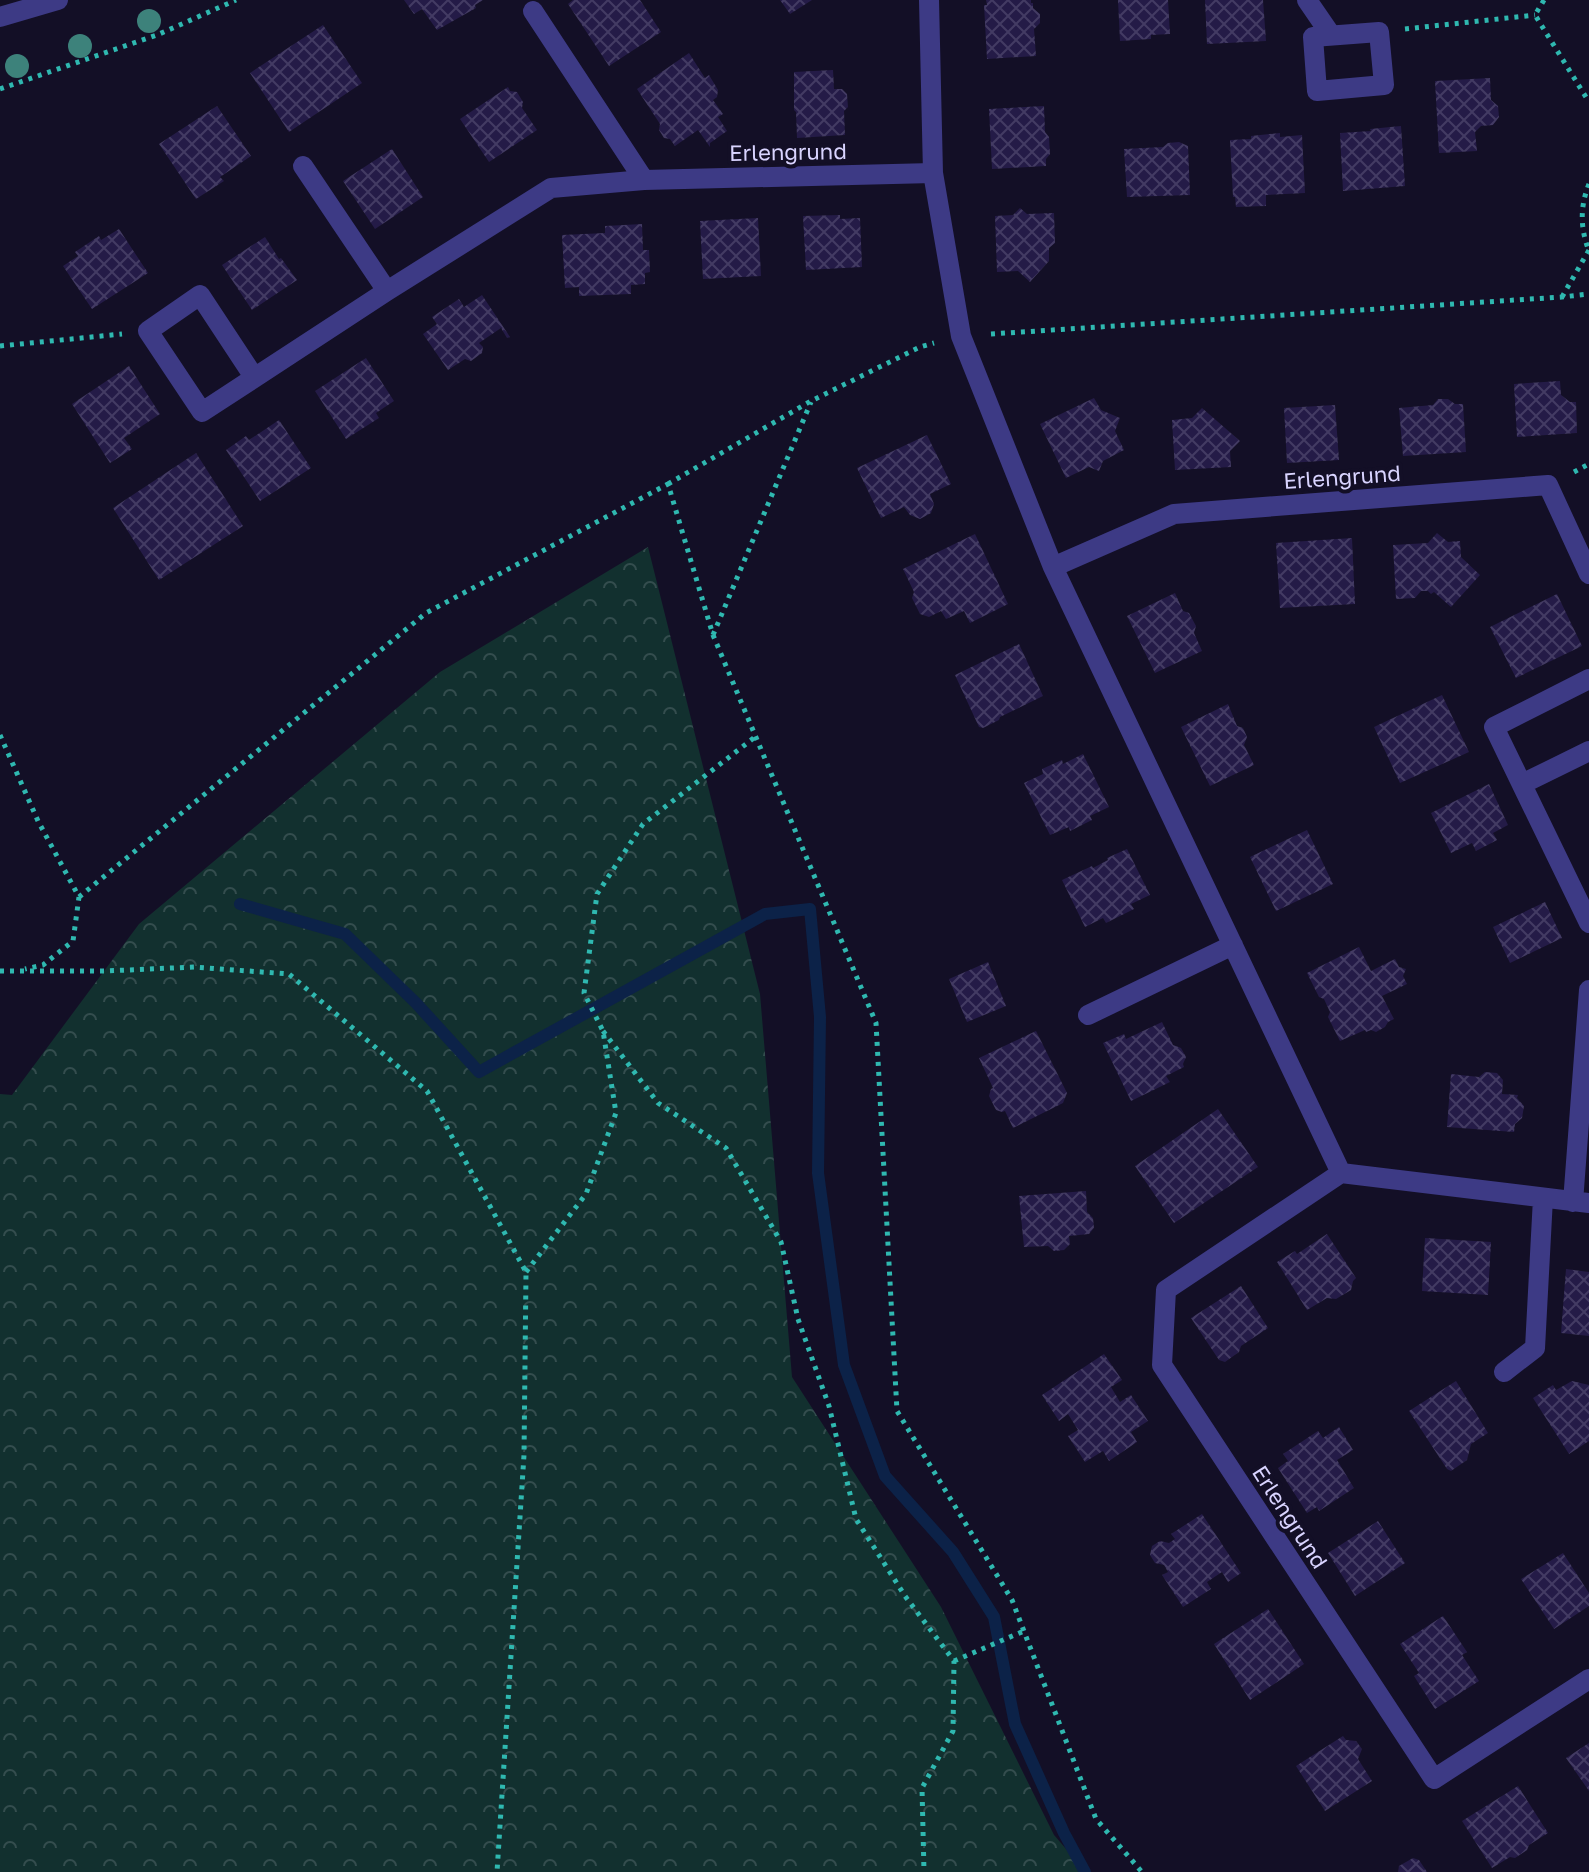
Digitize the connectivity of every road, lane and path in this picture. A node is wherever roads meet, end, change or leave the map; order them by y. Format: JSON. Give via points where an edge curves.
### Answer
{"nodes":[{"id":1,"x":58,"y":0,"type":"edge"},
{"id":2,"x":236,"y":0,"type":"edge"},
{"id":3,"x":929,"y":0,"type":"edge"},
{"id":4,"x":1307,"y":0,"type":"edge"},
{"id":5,"x":1544,"y":0,"type":"edge"},
{"id":6,"x":533,"y":11,"type":"dead end"},
{"id":7,"x":1535,"y":15,"type":"junction"},
{"id":8,"x":0,"y":17,"type":"edge"},
{"id":9,"x":1379,"y":32,"type":"junction"},
{"id":10,"x":1331,"y":35,"type":"junction"},
{"id":11,"x":0,"y":89,"type":"edge"},
{"id":12,"x":1589,"y":102,"type":"edge"},
{"id":13,"x":303,"y":166,"type":"dead end"},
{"id":14,"x":933,"y":173,"type":"junction"},
{"id":15,"x":644,"y":180,"type":"junction"},
{"id":16,"x":1589,"y":184,"type":"edge"},
{"id":17,"x":1589,"y":250,"type":"edge"},
{"id":18,"x":387,"y":291,"type":"junction"},
{"id":19,"x":1589,"y":294,"type":"edge"},
{"id":20,"x":1562,"y":297,"type":"junction"},
{"id":21,"x":148,"y":331,"type":"junction"},
{"id":22,"x":961,"y":336,"type":"junction"},
{"id":23,"x":0,"y":346,"type":"edge"},
{"id":24,"x":254,"y":377,"type":"junction"},
{"id":25,"x":811,"y":401,"type":"junction"},
{"id":26,"x":668,"y":484,"type":"junction"},
{"id":27,"x":1053,"y":567,"type":"junction"},
{"id":28,"x":1589,"y":574,"type":"edge"},
{"id":29,"x":713,"y":635,"type":"junction"},
{"id":30,"x":1589,"y":679,"type":"edge"},
{"id":31,"x":0,"y":735,"type":"edge"},
{"id":32,"x":755,"y":737,"type":"junction"},
{"id":33,"x":1589,"y":751,"type":"edge"},
{"id":34,"x":1522,"y":784,"type":"junction"},
{"id":35,"x":79,"y":897,"type":"junction"},
{"id":36,"x":1589,"y":923,"type":"edge"},
{"id":37,"x":1233,"y":945,"type":"junction"},
{"id":38,"x":0,"y":971,"type":"edge"},
{"id":39,"x":9,"y":972,"type":"junction"},
{"id":40,"x":1589,"y":990,"type":"edge"},
{"id":41,"x":1088,"y":1015,"type":"dead end"},
{"id":42,"x":603,"y":1031,"type":"junction"},
{"id":43,"x":1341,"y":1173,"type":"junction"},
{"id":44,"x":1543,"y":1198,"type":"junction"},
{"id":45,"x":1581,"y":1202,"type":"edge"},
{"id":46,"x":526,"y":1272,"type":"junction"},
{"id":47,"x":1504,"y":1372,"type":"dead end"},
{"id":48,"x":1024,"y":1631,"type":"junction"},
{"id":49,"x":954,"y":1661,"type":"junction"},
{"id":50,"x":1589,"y":1679,"type":"edge"},
{"id":51,"x":497,"y":1872,"type":"edge"},
{"id":52,"x":924,"y":1872,"type":"edge"},
{"id":53,"x":1142,"y":1872,"type":"edge"}],
"edges":[{"from":1,"to":8,"type":"street"},
{"from":2,"to":11,"type":"path","via":[[157,35]]},
{"from":3,"to":14,"type":"street"},
{"from":4,"to":10,"type":"street"},
{"from":5,"to":7,"type":"path"},
{"from":6,"to":15,"type":"street"},
{"from":7,"to":9,"type":"path"},
{"from":7,"to":12,"type":"path"},
{"from":9,"to":10,"type":"street"},
{"from":9,"to":10,"type":"street","via":[[1384,85],[1317,91],[1313,37]]},
{"from":13,"to":18,"type":"street"},
{"from":14,"to":15,"type":"street","name":"Erlengrund"},
{"from":14,"to":22,"type":"street"},
{"from":15,"to":18,"type":"street","name":"Erlengrund","via":[[551,188]]},
{"from":16,"to":17,"type":"path","via":[[1581,218]]},
{"from":17,"to":20,"type":"path"},
{"from":18,"to":24,"type":"street","name":"Erlengrund"},
{"from":19,"to":20,"type":"path"},
{"from":20,"to":22,"type":"path"},
{"from":21,"to":23,"type":"path"},
{"from":21,"to":24,"type":"street","name":"Erlengrund","via":[[202,412]]},
{"from":21,"to":24,"type":"street","via":[[200,295]]},
{"from":22,"to":25,"type":"path","via":[[920,347]]},
{"from":22,"to":27,"type":"street"},
{"from":25,"to":26,"type":"path"},
{"from":25,"to":29,"type":"path"},
{"from":26,"to":29,"type":"path"},
{"from":26,"to":35,"type":"path","via":[[426,613]]},
{"from":27,"to":28,"type":"street","name":"Erlengrund","via":[[1174,514],[1548,485]]},
{"from":27,"to":37,"type":"street"},
{"from":29,"to":32,"type":"path"},
{"from":30,"to":34,"type":"street","via":[[1494,727]]},
{"from":31,"to":35,"type":"path"},
{"from":32,"to":42,"type":"path","via":[[643,824],[597,894],[584,993]]},
{"from":32,"to":48,"type":"path","via":[[876,1023],[897,1411],[1012,1600]]},
{"from":33,"to":34,"type":"street"},
{"from":34,"to":36,"type":"street"},
{"from":35,"to":39,"type":"path","via":[[73,941],[43,965]]},
{"from":37,"to":41,"type":"street"},
{"from":37,"to":43,"type":"street"},
{"from":38,"to":39,"type":"path"},
{"from":39,"to":46,"type":"path","via":[[194,967],[289,974],[427,1091]]},
{"from":40,"to":45,"type":"street"},
{"from":42,"to":46,"type":"path","via":[[616,1113],[586,1194]]},
{"from":42,"to":49,"type":"path","via":[[658,1103],[726,1148],[781,1242],[856,1519]]},
{"from":43,"to":44,"type":"street"},
{"from":43,"to":50,"type":"street","name":"Erlengrund","via":[[1166,1290],[1162,1365],[1434,1779]]},
{"from":44,"to":45,"type":"street"},
{"from":44,"to":47,"type":"street","via":[[1535,1348]]},
{"from":46,"to":51,"type":"path","via":[[524,1455]]},
{"from":48,"to":49,"type":"path"},
{"from":48,"to":53,"type":"path","via":[[1096,1819]]},
{"from":49,"to":52,"type":"path","via":[[953,1731],[922,1788]]}]}
